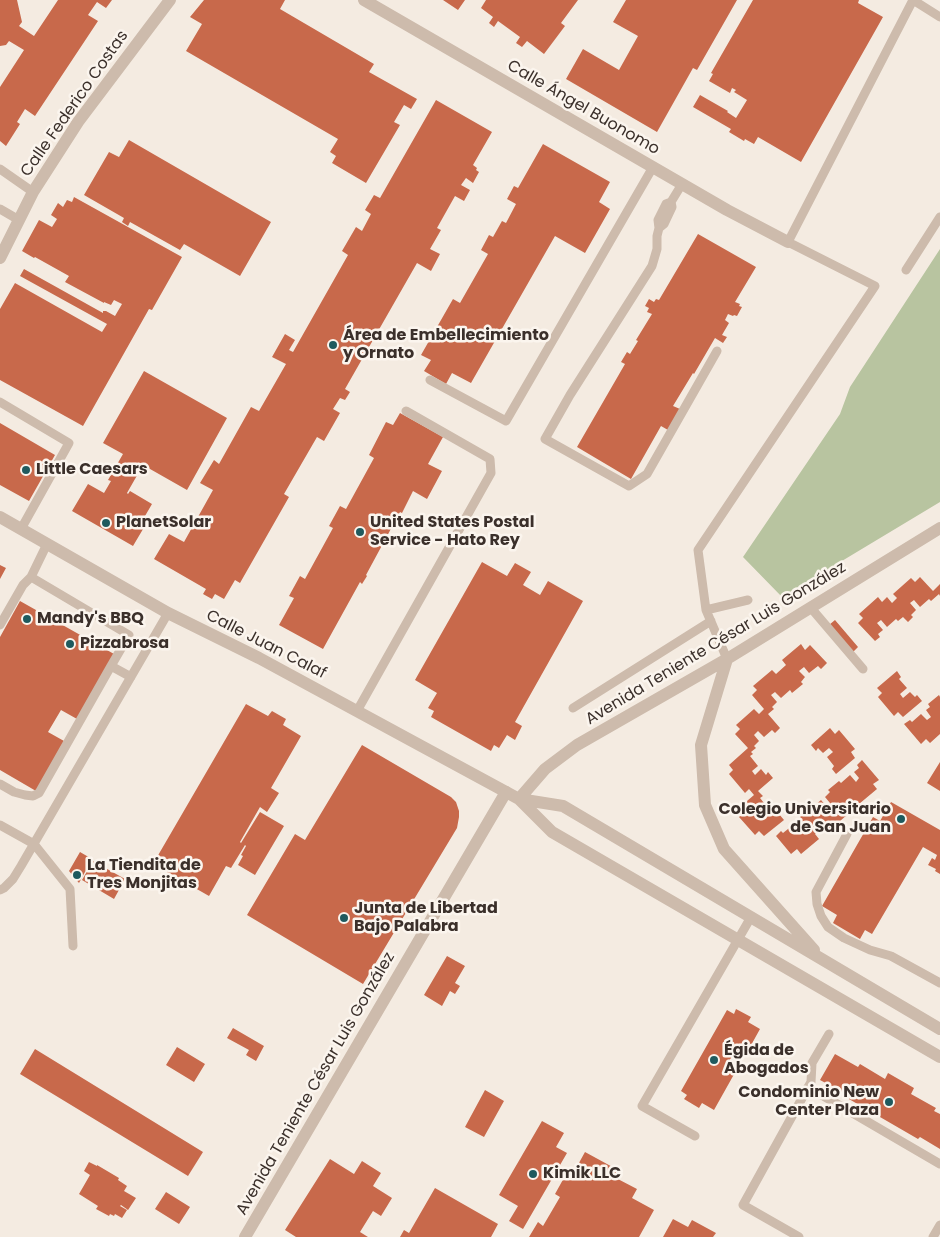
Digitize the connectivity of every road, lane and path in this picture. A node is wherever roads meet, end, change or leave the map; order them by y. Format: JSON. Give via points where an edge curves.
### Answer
{"nodes":[{"id":1,"x":170,"y":0,"type":"edge"},
{"id":2,"x":364,"y":0,"type":"edge"},
{"id":3,"x":940,"y":17,"type":"edge"},
{"id":4,"x":653,"y":167,"type":"junction"},
{"id":5,"x":0,"y":169,"type":"edge"},
{"id":6,"x":682,"y":184,"type":"junction"},
{"id":7,"x":33,"y":192,"type":"junction"},
{"id":8,"x":0,"y":209,"type":"edge"},
{"id":9,"x":940,"y":216,"type":"edge"},
{"id":10,"x":19,"y":220,"type":"junction"},
{"id":11,"x":788,"y":242,"type":"junction"},
{"id":12,"x":0,"y":258,"type":"edge"},
{"id":13,"x":906,"y":270,"type":"dead end"},
{"id":14,"x":717,"y":351,"type":"dead end"},
{"id":15,"x":430,"y":380,"type":"dead end"},
{"id":16,"x":0,"y":402,"type":"edge"},
{"id":17,"x":406,"y":411,"type":"dead end"},
{"id":18,"x":0,"y":518,"type":"edge"},
{"id":19,"x":940,"y":528,"type":"edge"},
{"id":20,"x":20,"y":529,"type":"junction"},
{"id":21,"x":48,"y":544,"type":"junction"},
{"id":22,"x":31,"y":577,"type":"junction"},
{"id":23,"x":748,"y":600,"type":"dead end"},
{"id":24,"x":811,"y":608,"type":"junction"},
{"id":25,"x":706,"y":610,"type":"junction"},
{"id":26,"x":168,"y":613,"type":"junction"},
{"id":27,"x":710,"y":621,"type":"junction"},
{"id":28,"x":0,"y":625,"type":"edge"},
{"id":29,"x":727,"y":659,"type":"junction"},
{"id":30,"x":111,"y":666,"type":"junction"},
{"id":31,"x":863,"y":669,"type":"dead end"},
{"id":32,"x":131,"y":677,"type":"junction"},
{"id":33,"x":573,"y":708,"type":"dead end"},
{"id":34,"x":357,"y":711,"type":"junction"},
{"id":35,"x":0,"y":784,"type":"edge"},
{"id":36,"x":506,"y":792,"type":"junction"},
{"id":37,"x":519,"y":799,"type":"junction"},
{"id":38,"x":0,"y":825,"type":"edge"},
{"id":39,"x":847,"y":834,"type":"dead end"},
{"id":40,"x":34,"y":844,"type":"junction"},
{"id":41,"x":0,"y":890,"type":"edge"},
{"id":42,"x":751,"y":917,"type":"junction"},
{"id":43,"x":738,"y":940,"type":"junction"},
{"id":44,"x":73,"y":946,"type":"dead end"},
{"id":45,"x":822,"y":959,"type":"junction"},
{"id":46,"x":940,"y":983,"type":"edge"},
{"id":47,"x":940,"y":1029,"type":"edge"},
{"id":48,"x":829,"y":1034,"type":"dead end"},
{"id":49,"x":940,"y":1057,"type":"edge"},
{"id":50,"x":808,"y":1087,"type":"junction"},
{"id":51,"x":695,"y":1136,"type":"dead end"},
{"id":52,"x":940,"y":1164,"type":"edge"},
{"id":53,"x":940,"y":1225,"type":"edge"},
{"id":54,"x":246,"y":1237,"type":"edge"},
{"id":55,"x":799,"y":1237,"type":"edge"},
{"id":56,"x":933,"y":1237,"type":"edge"}],
"edges":[{"from":1,"to":7,"type":"street","name":"Calle Federico Costas","via":[[78,122]]},
{"from":2,"to":4,"type":"street","name":"Calle Ángel Buonomo"},
{"from":3,"to":11,"type":"lane","via":[[913,0]]},
{"from":4,"to":6,"type":"street","name":"Calle Ángel Buonomo"},
{"from":4,"to":15,"type":"lane","via":[[506,422]]},
{"from":5,"to":7,"type":"lane"},
{"from":6,"to":11,"type":"street","name":"Calle Ángel Buonomo"},
{"from":6,"to":14,"type":"lane","via":[[658,220],[657,249],[652,266],[545,439],[629,486],[647,474]]},
{"from":7,"to":10,"type":"street","name":"Calle Federico Costas"},
{"from":8,"to":10,"type":"lane"},
{"from":9,"to":13,"type":"lane"},
{"from":10,"to":12,"type":"street","name":"Calle Federico Costas"},
{"from":11,"to":25,"type":"lane","via":[[875,286],[698,550]]},
{"from":16,"to":20,"type":"lane","via":[[68,443]]},
{"from":17,"to":34,"type":"lane","via":[[490,459],[491,472]]},
{"from":18,"to":20,"type":"street","name":"Calle Juan Calaf"},
{"from":19,"to":24,"type":"street","name":"Avenida Teniente César Luis González"},
{"from":20,"to":21,"type":"street","name":"Calle Juan Calaf"},
{"from":21,"to":22,"type":"lane"},
{"from":21,"to":26,"type":"street","name":"Calle Juan Calaf"},
{"from":22,"to":28,"type":"lane"},
{"from":22,"to":30,"type":"lane","via":[[128,635]]},
{"from":23,"to":25,"type":"lane"},
{"from":24,"to":29,"type":"street","name":"Avenida Teniente César Luis González"},
{"from":24,"to":31,"type":"lane"},
{"from":25,"to":27,"type":"lane"},
{"from":26,"to":32,"type":"lane"},
{"from":26,"to":34,"type":"street","name":"Calle Juan Calaf"},
{"from":27,"to":29,"type":"lane"},
{"from":27,"to":33,"type":"lane"},
{"from":29,"to":37,"type":"street","name":"Avenida Teniente César Luis González","via":[[577,745],[545,769]]},
{"from":29,"to":45,"type":"street","via":[[701,745],[704,805],[724,849]]},
{"from":30,"to":32,"type":"lane"},
{"from":30,"to":35,"type":"lane","via":[[38,793],[25,795]]},
{"from":32,"to":40,"type":"lane"},
{"from":34,"to":36,"type":"street","name":"Calle Juan Calaf"},
{"from":36,"to":37,"type":"street","name":"Calle Juan Calaf"},
{"from":36,"to":54,"type":"street","name":"Avenida Teniente César Luis González"},
{"from":37,"to":42,"type":"street","via":[[563,806]]},
{"from":37,"to":43,"type":"street","via":[[552,832]]},
{"from":38,"to":40,"type":"lane"},
{"from":39,"to":46,"type":"lane","via":[[816,892],[821,916],[844,938],[890,956]]},
{"from":40,"to":41,"type":"lane","via":[[13,879]]},
{"from":40,"to":44,"type":"lane","via":[[70,889]]},
{"from":42,"to":43,"type":"lane"},
{"from":42,"to":45,"type":"street"},
{"from":43,"to":49,"type":"street"},
{"from":43,"to":51,"type":"lane","via":[[642,1106]]},
{"from":45,"to":47,"type":"street"},
{"from":48,"to":50,"type":"lane","via":[[812,1064],[812,1082]]},
{"from":50,"to":52,"type":"lane"},
{"from":50,"to":55,"type":"lane","via":[[743,1205]]},
{"from":53,"to":56,"type":"lane"}]}
